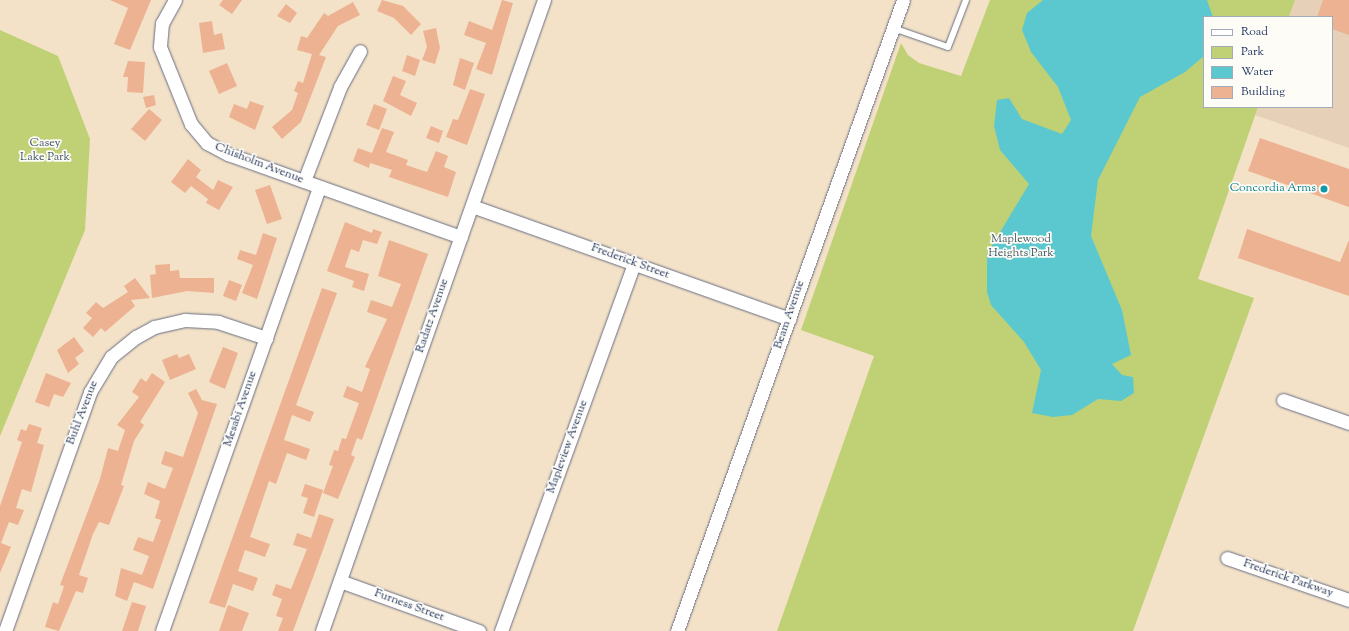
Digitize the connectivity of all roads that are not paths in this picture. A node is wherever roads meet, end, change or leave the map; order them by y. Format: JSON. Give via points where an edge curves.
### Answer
{"nodes":[{"id":1,"x":175,"y":0,"type":"edge"},
{"id":2,"x":544,"y":0,"type":"edge"},
{"id":3,"x":903,"y":0,"type":"edge"},
{"id":4,"x":966,"y":0,"type":"edge"},
{"id":5,"x":893,"y":28,"type":"junction"},
{"id":6,"x":360,"y":51,"type":"dead end"},
{"id":7,"x":304,"y":181,"type":"junction"},
{"id":8,"x":319,"y":187,"type":"junction"},
{"id":9,"x":472,"y":206,"type":"junction"},
{"id":10,"x":461,"y":237,"type":"junction"},
{"id":11,"x":634,"y":263,"type":"junction"},
{"id":12,"x":789,"y":319,"type":"junction"},
{"id":13,"x":266,"y":338,"type":"junction"},
{"id":14,"x":1283,"y":400,"type":"dead end"},
{"id":15,"x":1349,"y":423,"type":"edge"},
{"id":16,"x":1227,"y":558,"type":"dead end"},
{"id":17,"x":340,"y":581,"type":"junction"},
{"id":18,"x":1349,"y":600,"type":"edge"},
{"id":19,"x":4,"y":631,"type":"edge"},
{"id":20,"x":162,"y":631,"type":"edge"},
{"id":21,"x":322,"y":631,"type":"edge"},
{"id":22,"x":478,"y":631,"type":"edge"},
{"id":23,"x":501,"y":631,"type":"edge"},
{"id":24,"x":677,"y":631,"type":"edge"}],
"edges":[{"from":1,"to":7,"type":"street","name":"Chisholm Avenue","via":[[162,23],[160,47],[198,134],[217,150]]},
{"from":2,"to":9,"type":"street","name":"Radatz Avenue"},
{"from":3,"to":5,"type":"street","name":"Beam Avenue"},
{"from":4,"to":5,"type":"lane","via":[[948,47]]},
{"from":5,"to":12,"type":"street","name":"Beam Avenue"},
{"from":6,"to":7,"type":"street","via":[[340,87]]},
{"from":7,"to":8,"type":"street","name":"Chisholm Avenue"},
{"from":8,"to":10,"type":"street","name":"Chisholm Avenue"},
{"from":8,"to":13,"type":"street","name":"Mesabi Avenue"},
{"from":9,"to":10,"type":"street","name":"Radatz Avenue"},
{"from":9,"to":11,"type":"street","name":"Frederick Street"},
{"from":10,"to":17,"type":"street","name":"Radatz Avenue"},
{"from":11,"to":12,"type":"street","name":"Frederick Street"},
{"from":11,"to":23,"type":"street","name":"Mapleview Avenue"},
{"from":12,"to":24,"type":"street","name":"Beam Avenue"},
{"from":13,"to":19,"type":"street","name":"Buhl Avenue","via":[[218,322],[185,320],[154,327],[111,357],[90,392]]},
{"from":13,"to":20,"type":"street","name":"Mesabi Avenue"},
{"from":14,"to":15,"type":"street"},
{"from":16,"to":18,"type":"street","name":"Frederick Parkway"},
{"from":17,"to":21,"type":"street","name":"Radatz Avenue"},
{"from":17,"to":22,"type":"street","name":"Furness Street"}]}
